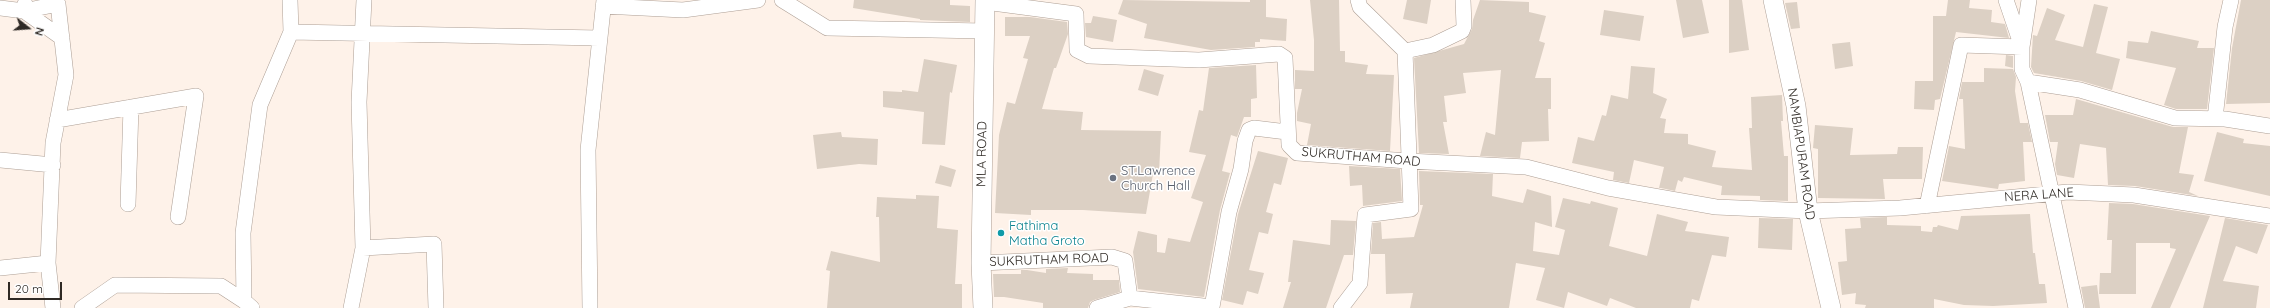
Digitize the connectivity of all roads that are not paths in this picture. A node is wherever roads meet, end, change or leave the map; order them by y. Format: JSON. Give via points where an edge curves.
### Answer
{"nodes":[{"id":1,"x":290,"y":0,"type":"edge"},
{"id":2,"x":364,"y":0,"type":"edge"},
{"id":3,"x":758,"y":0,"type":"edge"},
{"id":4,"x":782,"y":0,"type":"edge"},
{"id":5,"x":1358,"y":0,"type":"edge"},
{"id":6,"x":1464,"y":0,"type":"edge"},
{"id":7,"x":1772,"y":0,"type":"edge"},
{"id":8,"x":2006,"y":0,"type":"edge"},
{"id":9,"x":2029,"y":0,"type":"edge"},
{"id":10,"x":2231,"y":0,"type":"edge"},
{"id":11,"x":985,"y":1,"type":"edge"},
{"id":12,"x":604,"y":3,"type":"edge"},
{"id":13,"x":25,"y":5,"type":"edge"},
{"id":14,"x":0,"y":8,"type":"edge"},
{"id":15,"x":984,"y":31,"type":"junction"},
{"id":16,"x":291,"y":32,"type":"junction"},
{"id":17,"x":364,"y":33,"type":"junction"},
{"id":18,"x":62,"y":38,"type":"junction"},
{"id":19,"x":599,"y":38,"type":"junction"},
{"id":20,"x":2022,"y":47,"type":"junction"},
{"id":21,"x":1405,"y":51,"type":"junction"},
{"id":22,"x":2028,"y":82,"type":"junction"},
{"id":23,"x":131,"y":107,"type":"junction"},
{"id":24,"x":2215,"y":119,"type":"junction"},
{"id":25,"x":57,"y":120,"type":"junction"},
{"id":26,"x":2270,"y":126,"type":"edge"},
{"id":27,"x":1287,"y":132,"type":"junction"},
{"id":28,"x":0,"y":160,"type":"edge"},
{"id":29,"x":1408,"y":161,"type":"junction"},
{"id":30,"x":53,"y":165,"type":"junction"},
{"id":31,"x":2053,"y":192,"type":"junction"},
{"id":32,"x":128,"y":204,"type":"dead end"},
{"id":33,"x":1927,"y":206,"type":"junction"},
{"id":34,"x":1808,"y":211,"type":"junction"},
{"id":35,"x":2270,"y":216,"type":"edge"},
{"id":36,"x":178,"y":217,"type":"dead end"},
{"id":37,"x":363,"y":248,"type":"junction"},
{"id":38,"x":48,"y":263,"type":"junction"},
{"id":39,"x":981,"y":263,"type":"junction"},
{"id":40,"x":0,"y":268,"type":"edge"},
{"id":41,"x":1130,"y":298,"type":"junction"},
{"id":42,"x":248,"y":305,"type":"edge"},
{"id":43,"x":53,"y":308,"type":"edge"},
{"id":44,"x":82,"y":308,"type":"edge"},
{"id":45,"x":351,"y":308,"type":"edge"},
{"id":46,"x":436,"y":308,"type":"edge"},
{"id":47,"x":590,"y":308,"type":"edge"},
{"id":48,"x":983,"y":308,"type":"edge"},
{"id":49,"x":1097,"y":308,"type":"edge"},
{"id":50,"x":1214,"y":308,"type":"edge"},
{"id":51,"x":1341,"y":308,"type":"edge"},
{"id":52,"x":1832,"y":308,"type":"edge"},
{"id":53,"x":2076,"y":308,"type":"edge"}],
"edges":[{"from":1,"to":16,"type":"street"},
{"from":2,"to":17,"type":"street"},
{"from":3,"to":12,"type":"street","via":[[683,10]]},
{"from":4,"to":15,"type":"street","via":[[827,28]]},
{"from":5,"to":21,"type":"street","via":[[1360,7]]},
{"from":6,"to":21,"type":"street","via":[[1462,31],[1433,45]]},
{"from":7,"to":34,"type":"street","name":"NAMBIAPURAM ROAD","via":[[1796,106]]},
{"from":8,"to":20,"type":"street"},
{"from":9,"to":20,"type":"street"},
{"from":10,"to":24,"type":"street","via":[[2225,27]]},
{"from":11,"to":15,"type":"street","name":"MLA ROAD"},
{"from":11,"to":27,"type":"street","via":[[1076,14],[1077,50],[1089,56],[1199,60],[1278,54],[1285,58]]},
{"from":12,"to":19,"type":"street"},
{"from":13,"to":14,"type":"street"},
{"from":13,"to":18,"type":"street"},
{"from":13,"to":18,"type":"street","via":[[58,4]]},
{"from":15,"to":39,"type":"street","name":"MLA ROAD"},
{"from":16,"to":17,"type":"street"},
{"from":16,"to":42,"type":"street","via":[[260,105],[243,233]]},
{"from":17,"to":19,"type":"street"},
{"from":17,"to":37,"type":"street","via":[[359,102]]},
{"from":18,"to":25,"type":"street","via":[[66,75]]},
{"from":19,"to":47,"type":"street","via":[[588,150]]},
{"from":20,"to":22,"type":"street","via":[[2022,70]]},
{"from":20,"to":33,"type":"street","via":[[1961,45]]},
{"from":21,"to":29,"type":"street"},
{"from":22,"to":24,"type":"street","via":[[2080,90],[2175,118]]},
{"from":22,"to":31,"type":"street"},
{"from":23,"to":25,"type":"street"},
{"from":23,"to":32,"type":"street"},
{"from":23,"to":36,"type":"street","via":[[196,96]]},
{"from":24,"to":26,"type":"street"},
{"from":25,"to":30,"type":"street"},
{"from":27,"to":29,"type":"street","name":"SUKRUTHAM ROAD","via":[[1289,146],[1297,153]]},
{"from":27,"to":50,"type":"street","name":"SUKRUTHAM ROAD","via":[[1254,128],[1250,130],[1245,141],[1241,169],[1229,212]]},
{"from":28,"to":30,"type":"street"},
{"from":29,"to":34,"type":"street","name":"SUKRUTHAM ROAD","via":[[1526,167],[1608,188],[1716,207]]},
{"from":29,"to":51,"type":"street","via":[[1411,209],[1365,215],[1360,283]]},
{"from":30,"to":38,"type":"street"},
{"from":31,"to":33,"type":"street","name":"NERA LANE"},
{"from":31,"to":35,"type":"street","name":"NERA LANE","via":[[2134,195]]},
{"from":31,"to":53,"type":"street"},
{"from":33,"to":34,"type":"street","name":"NERA LANE"},
{"from":34,"to":52,"type":"street","name":"NAMBIAPURAM ROAD"},
{"from":37,"to":45,"type":"street"},
{"from":37,"to":46,"type":"street","via":[[434,244]]},
{"from":38,"to":40,"type":"street"},
{"from":38,"to":43,"type":"street"},
{"from":39,"to":41,"type":"street","name":"SUKRUTHAM ROAD","via":[[1112,257],[1125,261]]},
{"from":39,"to":48,"type":"street","name":"MLA ROAD"},
{"from":41,"to":49,"type":"street"},
{"from":41,"to":50,"type":"street","name":"SUKRUTHAM ROAD"},
{"from":42,"to":44,"type":"street","via":[[221,286],[115,285]]}]}
